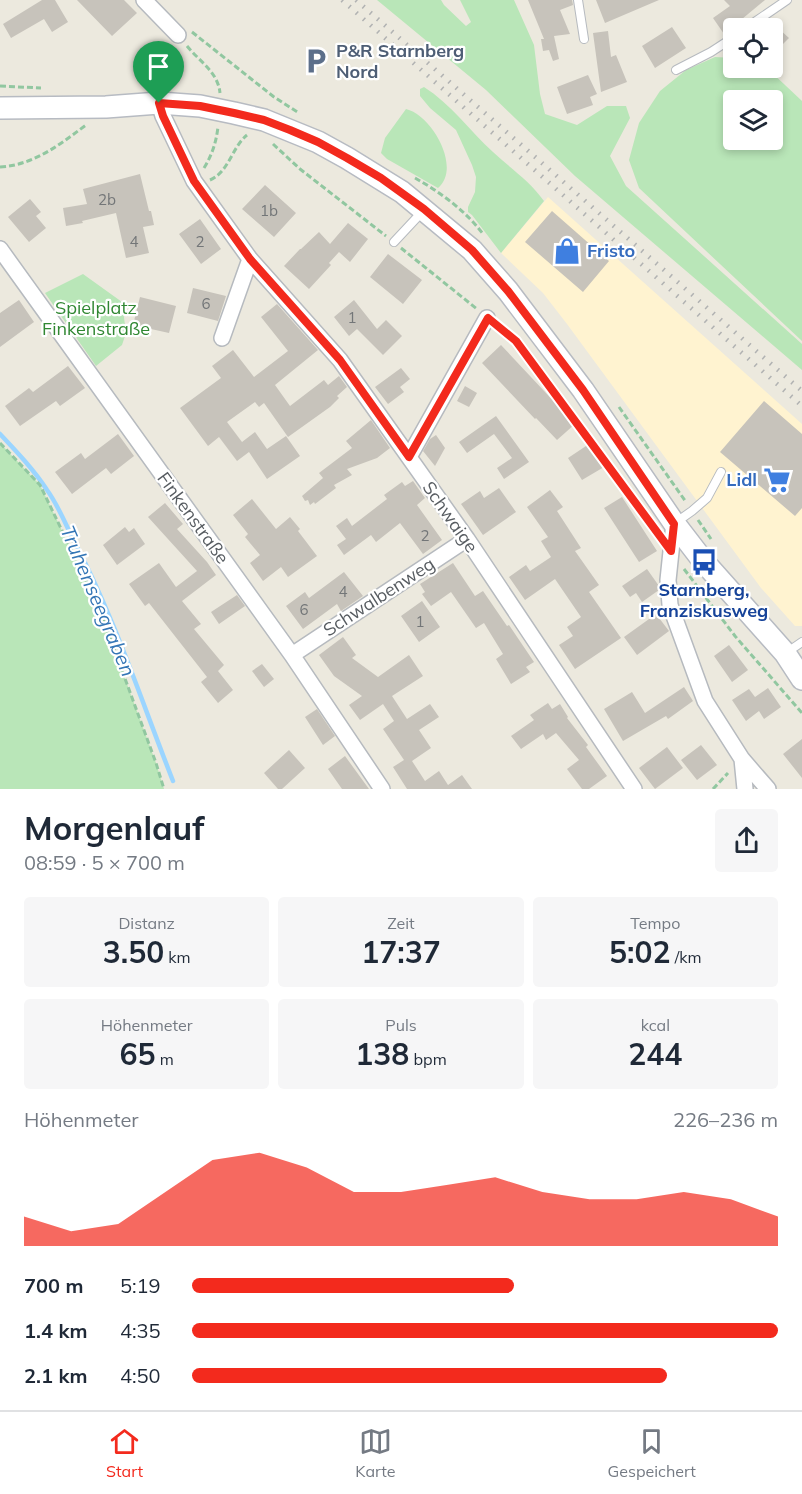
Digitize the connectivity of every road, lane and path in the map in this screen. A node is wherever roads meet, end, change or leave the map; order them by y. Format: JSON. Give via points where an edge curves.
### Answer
{"nodes":[{"id":1,"x":144,"y":0,"type":"edge"},
{"id":2,"x":578,"y":0,"type":"edge"},
{"id":3,"x":787,"y":0,"type":"edge"},
{"id":4,"x":761,"y":18,"type":"edge"},
{"id":5,"x":178,"y":35,"type":"junction"},
{"id":6,"x":584,"y":39,"type":"dead end"},
{"id":7,"x":723,"y":44,"type":"edge"},
{"id":8,"x":676,"y":69,"type":"dead end"},
{"id":9,"x":0,"y":86,"type":"edge"},
{"id":10,"x":140,"y":86,"type":"dead end"},
{"id":11,"x":49,"y":88,"type":"dead end"},
{"id":12,"x":221,"y":96,"type":"dead end"},
{"id":13,"x":159,"y":103,"type":"junction"},
{"id":14,"x":0,"y":108,"type":"edge"},
{"id":15,"x":92,"y":121,"type":"dead end"},
{"id":16,"x":218,"y":127,"type":"dead end"},
{"id":17,"x":252,"y":134,"type":"dead end"},
{"id":18,"x":267,"y":138,"type":"dead end"},
{"id":19,"x":0,"y":167,"type":"edge"},
{"id":20,"x":197,"y":179,"type":"junction"},
{"id":21,"x":424,"y":209,"type":"junction"},
{"id":22,"x":394,"y":242,"type":"junction"},
{"id":23,"x":0,"y":249,"type":"edge"},
{"id":24,"x":250,"y":259,"type":"junction"},
{"id":25,"x":488,"y":318,"type":"junction"},
{"id":26,"x":222,"y":338,"type":"dead end"},
{"id":27,"x":0,"y":443,"type":"edge"},
{"id":28,"x":409,"y":457,"type":"junction"},
{"id":29,"x":721,"y":472,"type":"dead end"},
{"id":30,"x":674,"y":524,"type":"junction"},
{"id":31,"x":467,"y":539,"type":"junction"},
{"id":32,"x":671,"y":551,"type":"junction"},
{"id":33,"x":793,"y":648,"type":"edge"},
{"id":34,"x":292,"y":655,"type":"junction"},
{"id":35,"x":802,"y":679,"type":"edge"},
{"id":36,"x":802,"y":713,"type":"edge"},
{"id":37,"x":742,"y":759,"type":"junction"},
{"id":38,"x":164,"y":789,"type":"edge"},
{"id":39,"x":382,"y":789,"type":"edge"},
{"id":40,"x":634,"y":789,"type":"edge"},
{"id":41,"x":745,"y":789,"type":"edge"},
{"id":42,"x":768,"y":789,"type":"edge"}],
"edges":[{"from":1,"to":5,"type":"street"},
{"from":2,"to":6,"type":"lane"},
{"from":3,"to":4,"type":"lane"},
{"from":5,"to":10,"type":"path","via":[[172,65],[161,78]]},
{"from":5,"to":12,"type":"path","via":[[210,69],[220,85]]},
{"from":7,"to":8,"type":"lane"},
{"from":9,"to":11,"type":"path"},
{"from":13,"to":14,"type":"main road"},
{"from":13,"to":20,"type":"street","name":"Schwaige"},
{"from":13,"to":21,"type":"main road","via":[[234,113],[290,130],[381,178]]},
{"from":15,"to":19,"type":"path","via":[[28,162]]},
{"from":16,"to":20,"type":"path","via":[[210,158]]},
{"from":17,"to":20,"type":"path","via":[[239,143],[214,178]]},
{"from":18,"to":22,"type":"path","via":[[300,169]]},
{"from":20,"to":24,"type":"street","name":"Schwaige"},
{"from":21,"to":22,"type":"lane"},
{"from":21,"to":30,"type":"main road","via":[[472,250],[508,291],[583,390]]},
{"from":22,"to":25,"type":"path"},
{"from":23,"to":34,"type":"street","name":"Finkenstraße"},
{"from":24,"to":26,"type":"street"},
{"from":24,"to":28,"type":"street","name":"Schwaige","via":[[340,360]]},
{"from":25,"to":28,"type":"street"},
{"from":25,"to":32,"type":"path","via":[[516,341]]},
{"from":27,"to":38,"type":"path","via":[[40,485],[89,585]]},
{"from":28,"to":31,"type":"street","name":"Schwaige"},
{"from":29,"to":30,"type":"lane","via":[[707,498]]},
{"from":30,"to":32,"type":"street"},
{"from":30,"to":33,"type":"main road","via":[[704,562]]},
{"from":31,"to":34,"type":"street","name":"Schwalbenweg"},
{"from":31,"to":40,"type":"street","name":"Schwaige"},
{"from":32,"to":36,"type":"path","via":[[735,636]]},
{"from":32,"to":37,"type":"street","via":[[670,605],[705,701]]},
{"from":33,"to":35,"type":"main road"},
{"from":34,"to":39,"type":"street","name":"Finkenstraße"},
{"from":37,"to":41,"type":"street"},
{"from":37,"to":42,"type":"street"}]}
